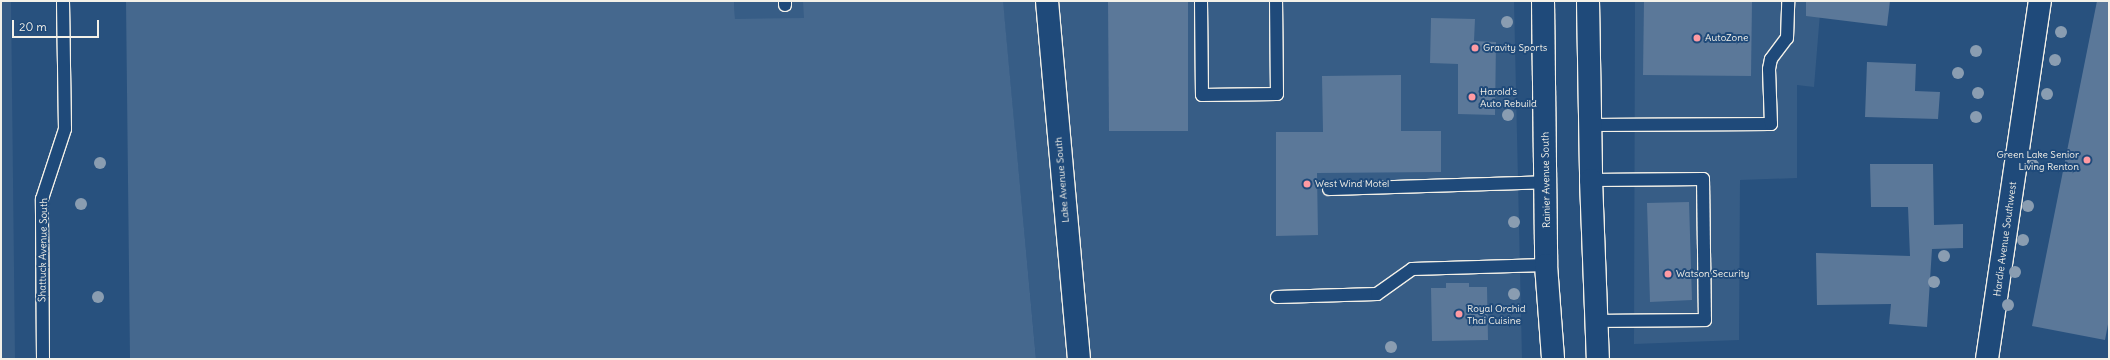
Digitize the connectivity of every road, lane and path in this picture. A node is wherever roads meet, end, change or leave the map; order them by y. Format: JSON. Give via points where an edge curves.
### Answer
{"nodes":[{"id":1,"x":62,"y":1,"type":"edge"},
{"id":2,"x":1047,"y":1,"type":"edge"},
{"id":3,"x":1201,"y":1,"type":"edge"},
{"id":4,"x":1276,"y":1,"type":"edge"},
{"id":5,"x":1543,"y":1,"type":"edge"},
{"id":6,"x":1588,"y":1,"type":"edge"},
{"id":7,"x":1788,"y":1,"type":"edge"},
{"id":8,"x":2040,"y":1,"type":"edge"},
{"id":9,"x":1590,"y":125,"type":"junction"},
{"id":10,"x":1590,"y":180,"type":"junction"},
{"id":11,"x":1547,"y":182,"type":"junction"},
{"id":12,"x":1329,"y":189,"type":"dead end"},
{"id":13,"x":1546,"y":265,"type":"junction"},
{"id":14,"x":1277,"y":297,"type":"dead end"},
{"id":15,"x":1596,"y":321,"type":"junction"},
{"id":16,"x":43,"y":359,"type":"edge"},
{"id":17,"x":1079,"y":359,"type":"edge"},
{"id":18,"x":1553,"y":359,"type":"edge"},
{"id":19,"x":1598,"y":359,"type":"edge"},
{"id":20,"x":1987,"y":359,"type":"edge"}],
"edges":[{"from":1,"to":16,"type":"lane","name":"Shattuck Avenue South","via":[[65,129],[42,199]]},
{"from":2,"to":17,"type":"main road","name":"Lake Avenue South"},
{"from":3,"to":4,"type":"lane","via":[[1202,95],[1277,94]]},
{"from":5,"to":11,"type":"main road","name":"Rainier Avenue South"},
{"from":6,"to":9,"type":"main road"},
{"from":7,"to":9,"type":"lane","via":[[1787,38],[1771,59],[1769,69],[1771,124]]},
{"from":8,"to":20,"type":"main road","name":"Hardie Avenue Southwest"},
{"from":9,"to":10,"type":"main road"},
{"from":10,"to":15,"type":"main road"},
{"from":10,"to":15,"type":"lane","via":[[1703,179],[1705,320]]},
{"from":11,"to":12,"type":"lane"},
{"from":11,"to":13,"type":"main road","name":"Rainier Avenue South"},
{"from":13,"to":14,"type":"lane","via":[[1412,268],[1378,294]]},
{"from":13,"to":18,"type":"main road","name":"Rainier Avenue South"},
{"from":15,"to":19,"type":"main road"}]}
